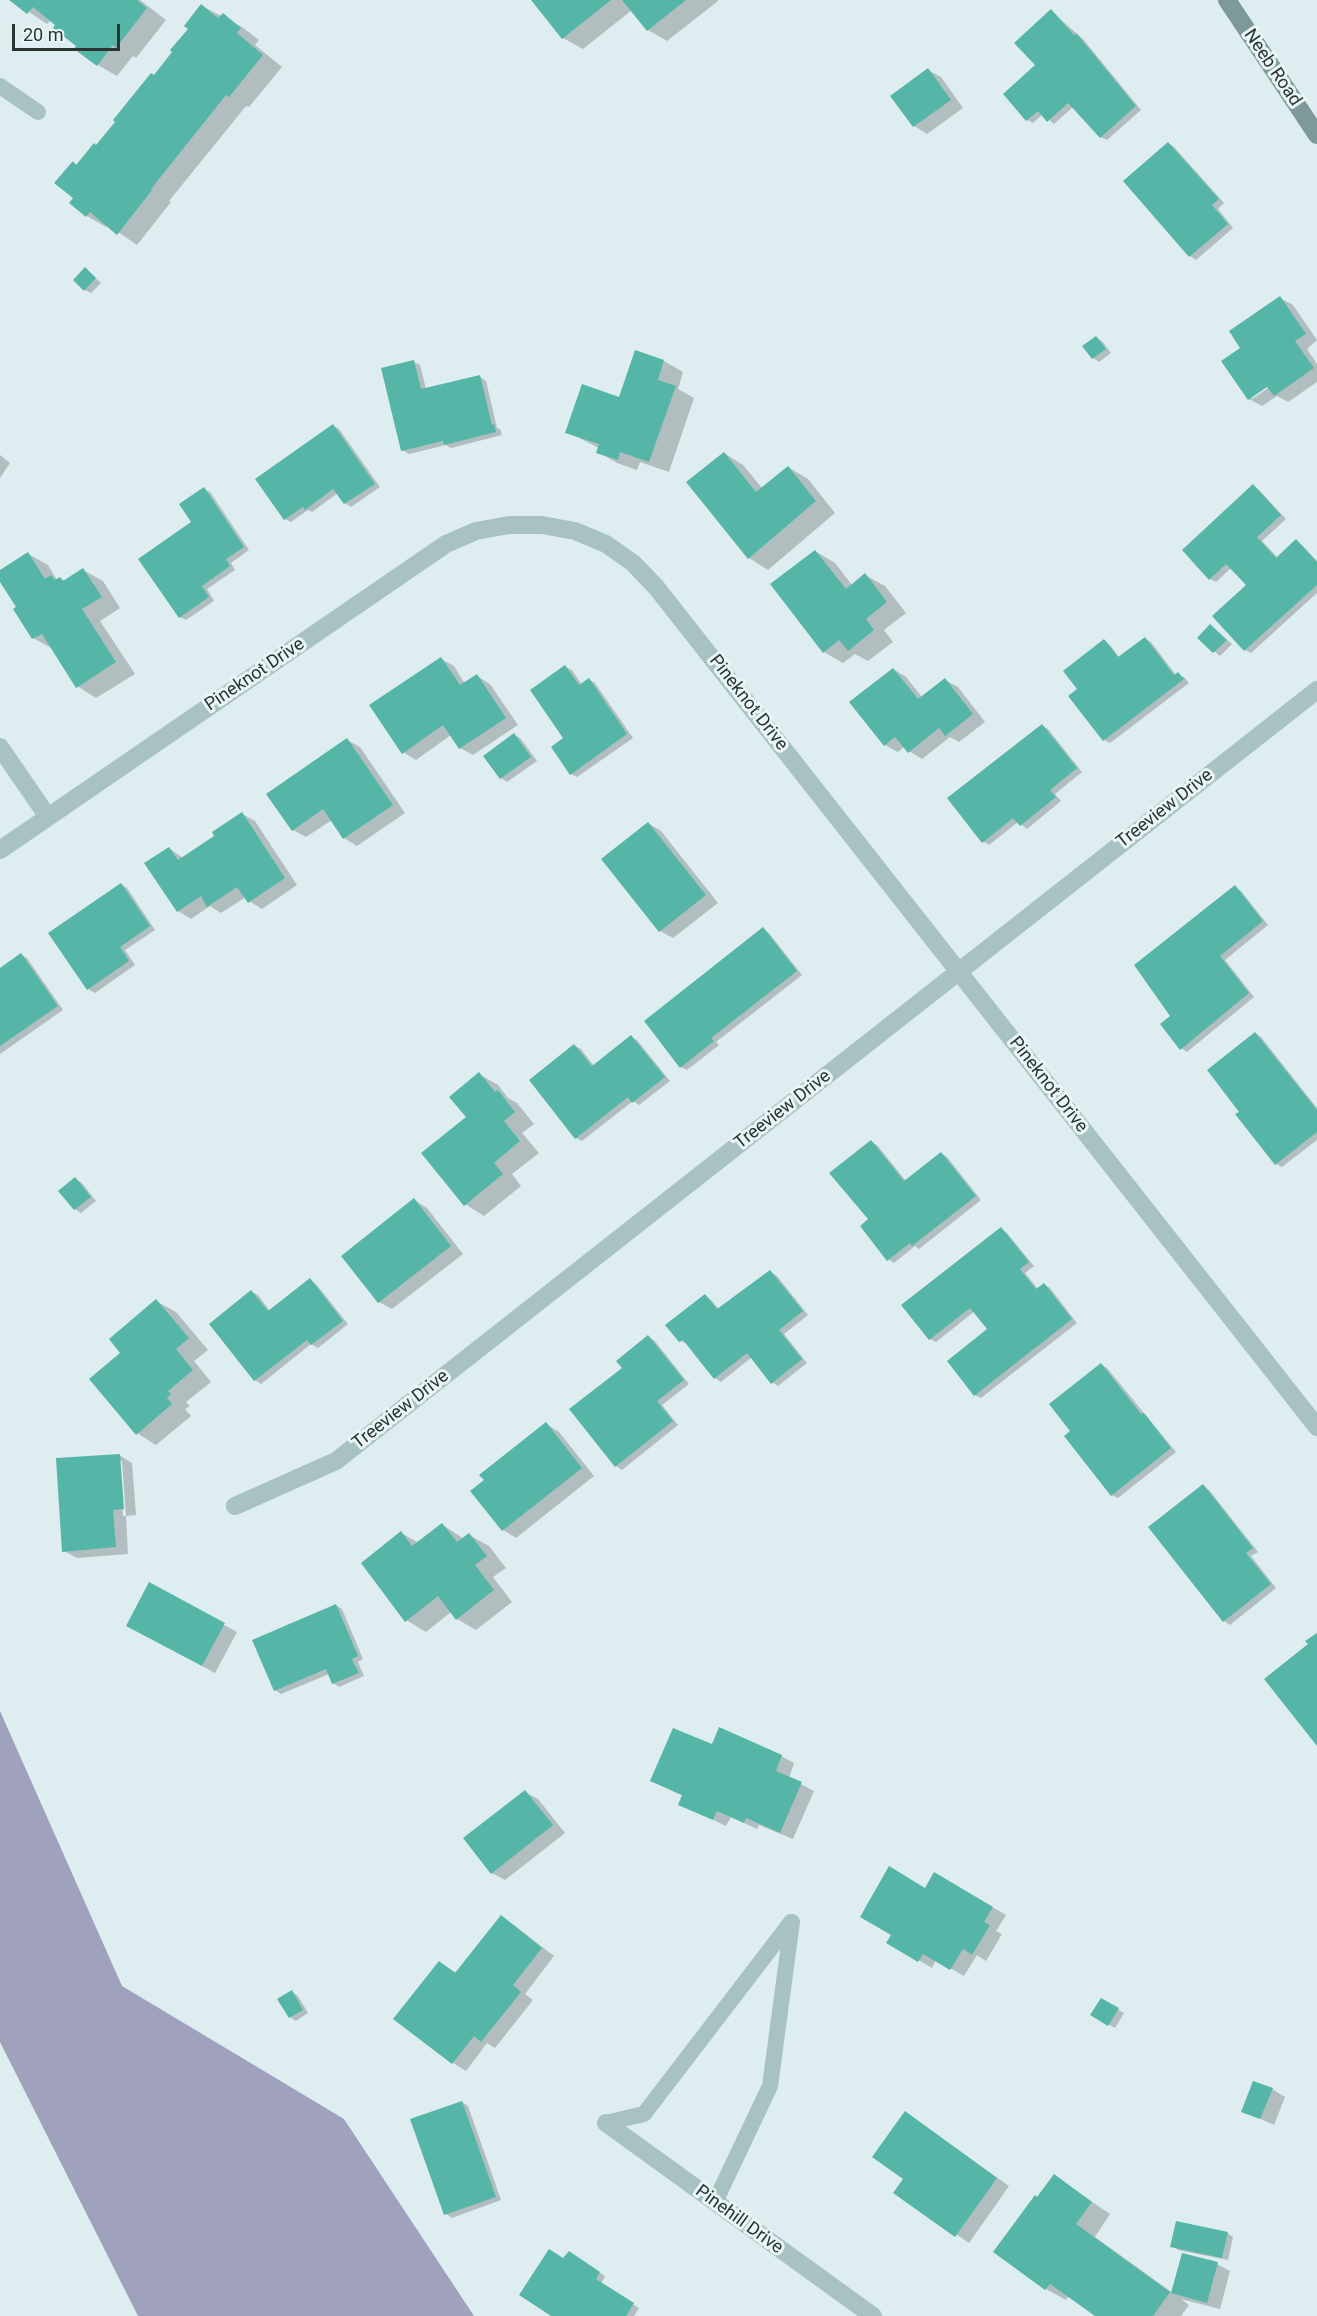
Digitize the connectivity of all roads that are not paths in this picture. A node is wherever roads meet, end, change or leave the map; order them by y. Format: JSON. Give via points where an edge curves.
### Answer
{"nodes":[{"id":1,"x":1227,"y":0,"type":"edge"},
{"id":2,"x":0,"y":86,"type":"edge"},
{"id":3,"x":38,"y":112,"type":"dead end"},
{"id":4,"x":1317,"y":135,"type":"edge"},
{"id":5,"x":1317,"y":690,"type":"edge"},
{"id":6,"x":0,"y":747,"type":"edge"},
{"id":7,"x":48,"y":817,"type":"junction"},
{"id":8,"x":0,"y":850,"type":"edge"},
{"id":9,"x":959,"y":972,"type":"junction"},
{"id":10,"x":1317,"y":1427,"type":"edge"},
{"id":11,"x":235,"y":1506,"type":"dead end"},
{"id":12,"x":606,"y":2123,"type":"joint"},
{"id":13,"x":716,"y":2202,"type":"junction"},
{"id":14,"x":873,"y":2316,"type":"edge"}],
"edges":[{"from":1,"to":4,"type":"street","name":"Neeb Road"},
{"from":2,"to":3,"type":"lane"},
{"from":5,"to":9,"type":"street","name":"Treeview Drive"},
{"from":6,"to":7,"type":"street"},
{"from":7,"to":8,"type":"street","name":"Pineknot Drive"},
{"from":7,"to":9,"type":"street","name":"Pineknot Drive","via":[[446,544],[487,529],[542,525],[575,531],[606,544],[633,563],[656,587]]},
{"from":9,"to":10,"type":"street","name":"Pineknot Drive"},
{"from":9,"to":11,"type":"street","name":"Treeview Drive","via":[[336,1461]]},
{"from":12,"to":13,"type":"street","name":"Pinehill Drive"},
{"from":12,"to":13,"type":"lane","via":[[644,2114],[792,1922],[770,2086]]},
{"from":13,"to":14,"type":"street","name":"Pinehill Drive"}]}
